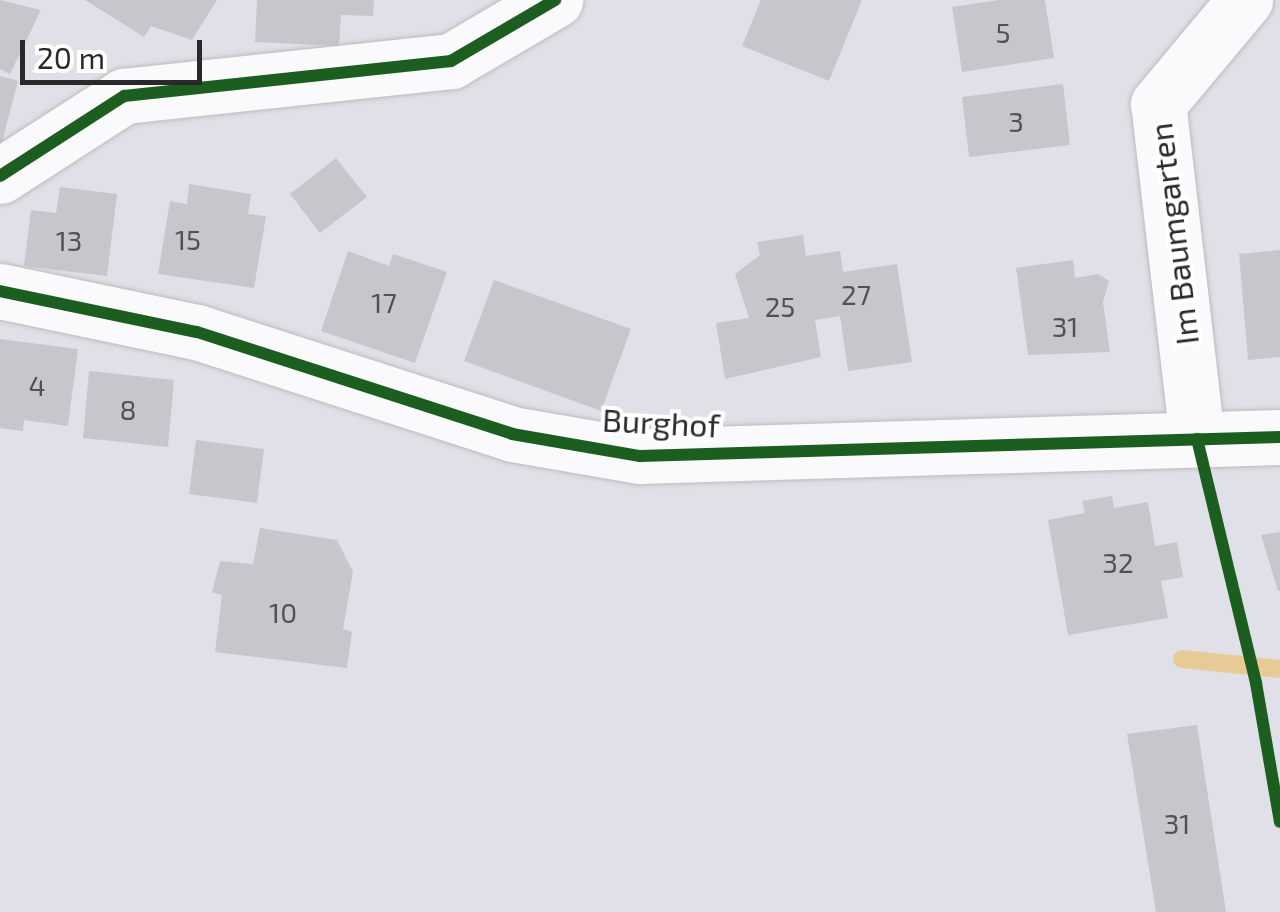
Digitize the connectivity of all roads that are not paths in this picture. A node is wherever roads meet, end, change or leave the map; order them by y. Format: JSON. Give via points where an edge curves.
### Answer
{"nodes":[{"id":1,"x":556,"y":0,"type":"edge"},
{"id":2,"x":1244,"y":0,"type":"edge"},
{"id":3,"x":0,"y":176,"type":"edge"},
{"id":4,"x":0,"y":290,"type":"edge"},
{"id":5,"x":1280,"y":437,"type":"edge"},
{"id":6,"x":1196,"y":439,"type":"junction"}],
"edges":[{"from":1,"to":3,"type":"street","via":[[451,61],[124,96]]},
{"from":2,"to":6,"type":"street","name":"Im Baumgarten","via":[[1158,104]]},
{"from":4,"to":6,"type":"street","name":"Burghof","via":[[197,332],[512,434],[640,456]]},
{"from":5,"to":6,"type":"street","name":"Burghof"}]}
